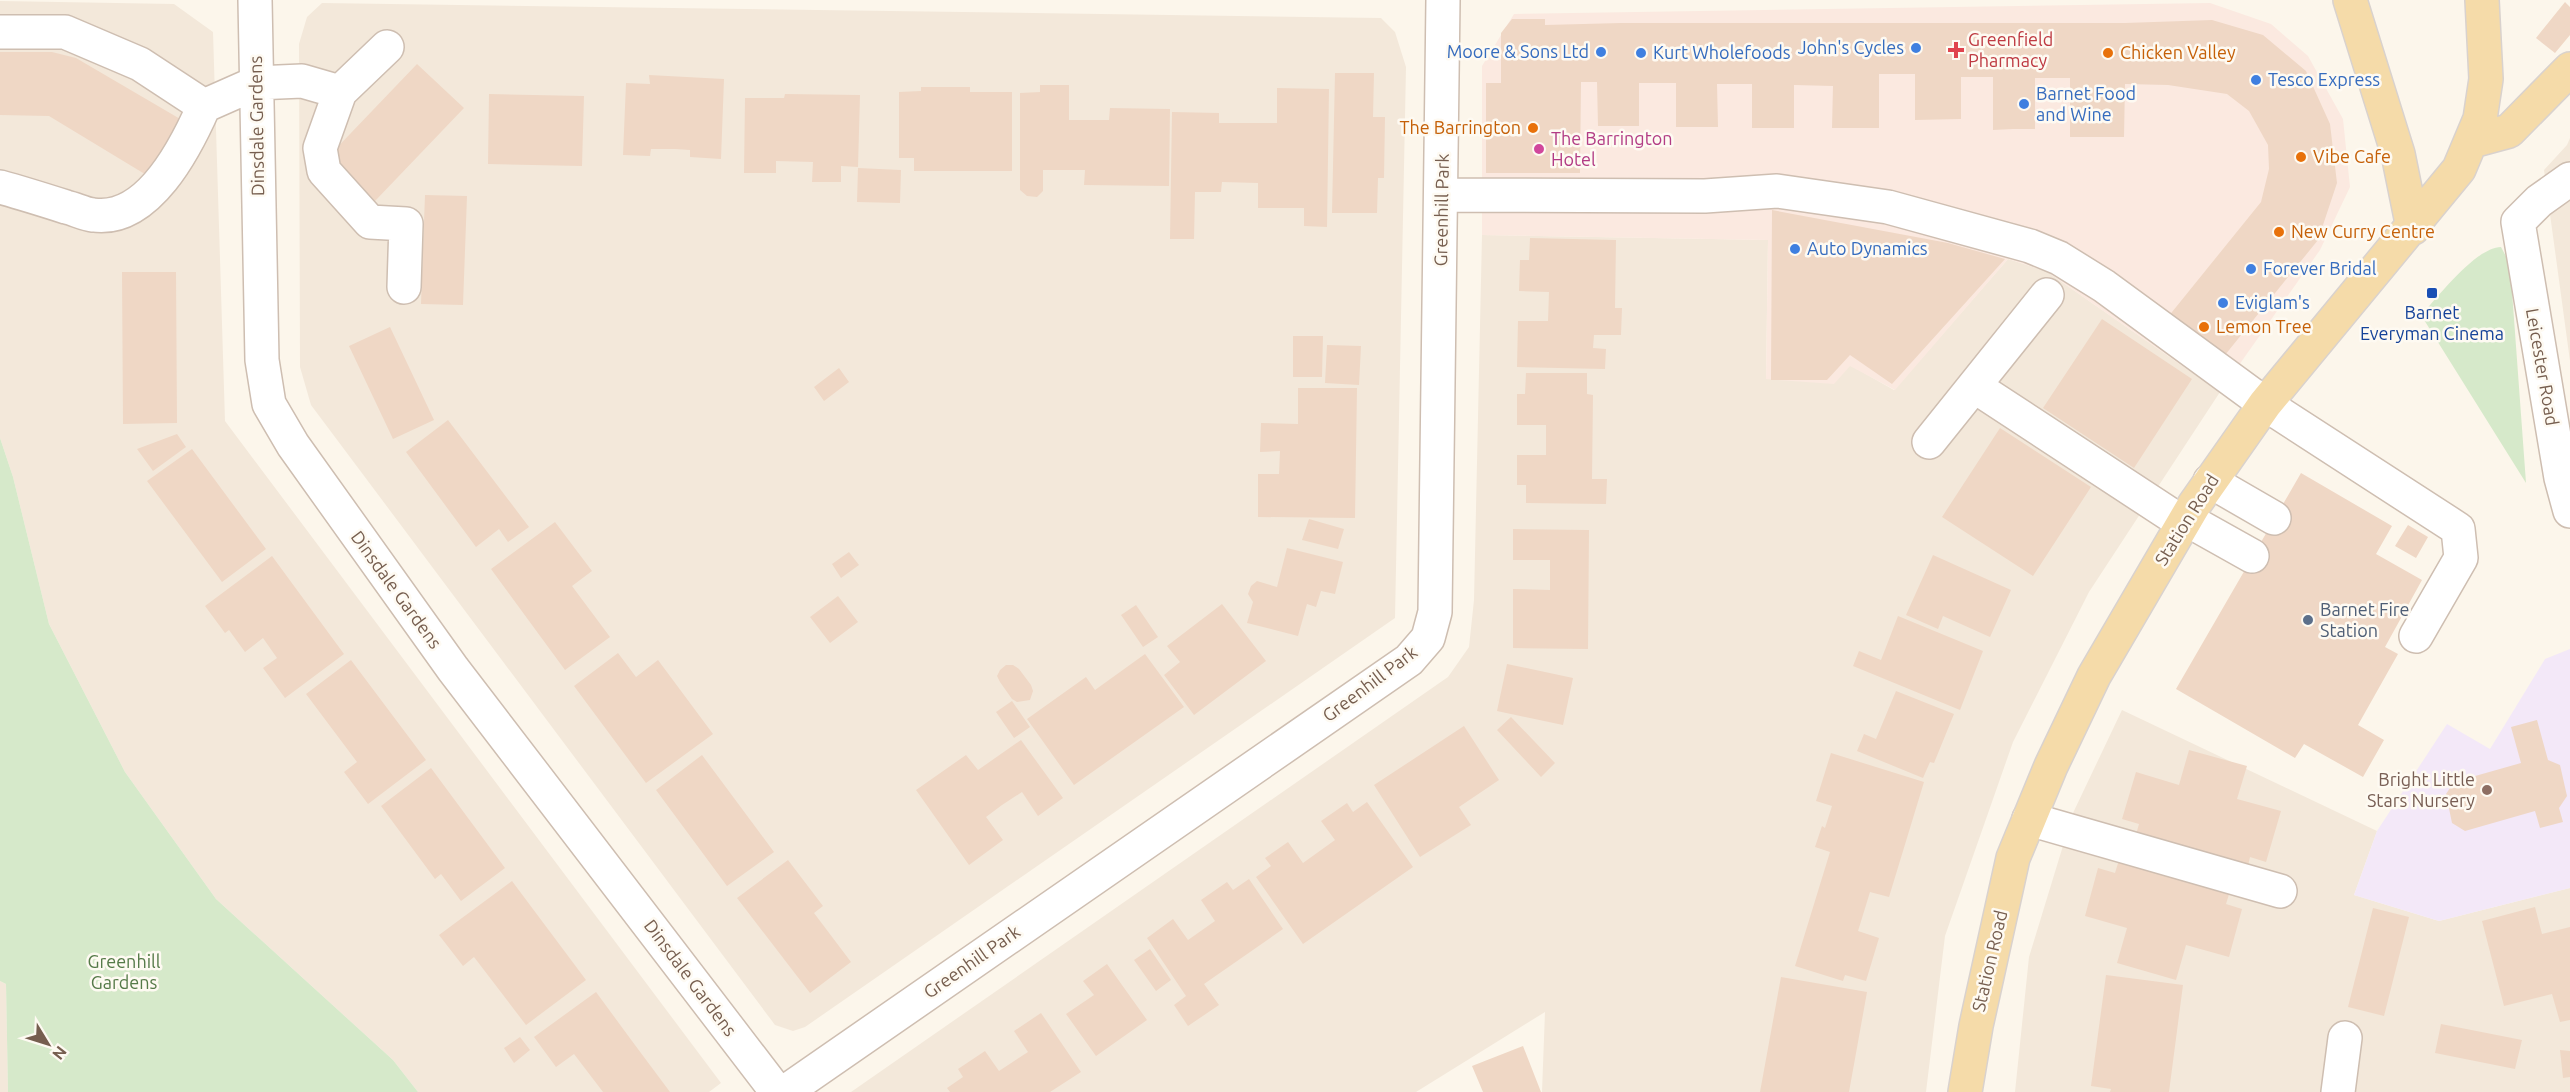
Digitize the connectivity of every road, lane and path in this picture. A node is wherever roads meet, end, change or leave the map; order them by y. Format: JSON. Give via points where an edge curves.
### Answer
{"nodes":[{"id":1,"x":255,"y":0,"type":"edge"},
{"id":2,"x":1443,"y":0,"type":"edge"},
{"id":3,"x":2350,"y":0,"type":"edge"},
{"id":4,"x":2482,"y":0,"type":"edge"},
{"id":5,"x":0,"y":32,"type":"edge"},
{"id":6,"x":387,"y":47,"type":"dead end"},
{"id":7,"x":2570,"y":69,"type":"edge"},
{"id":8,"x":256,"y":83,"type":"junction"},
{"id":9,"x":340,"y":92,"type":"junction"},
{"id":10,"x":204,"y":106,"type":"junction"},
{"id":11,"x":2472,"y":141,"type":"junction"},
{"id":12,"x":2570,"y":179,"type":"edge"},
{"id":13,"x":0,"y":187,"type":"edge"},
{"id":14,"x":1442,"y":195,"type":"junction"},
{"id":15,"x":2413,"y":228,"type":"junction"},
{"id":16,"x":404,"y":287,"type":"dead end"},
{"id":17,"x":2047,"y":295,"type":"dead end"},
{"id":18,"x":1974,"y":386,"type":"junction"},
{"id":19,"x":2265,"y":404,"type":"junction"},
{"id":20,"x":1929,"y":442,"type":"dead end"},
{"id":21,"x":2565,"y":477,"type":"edge"},
{"id":22,"x":2210,"y":481,"type":"junction"},
{"id":23,"x":2570,"y":512,"type":"edge"},
{"id":24,"x":2274,"y":518,"type":"dead end"},
{"id":25,"x":2184,"y":521,"type":"junction"},
{"id":26,"x":2252,"y":556,"type":"dead end"},
{"id":27,"x":2416,"y":636,"type":"dead end"},
{"id":28,"x":2029,"y":819,"type":"junction"},
{"id":29,"x":2280,"y":891,"type":"dead end"},
{"id":30,"x":2345,"y":1038,"type":"dead end"},
{"id":31,"x":777,"y":1092,"type":"edge"},
{"id":32,"x":785,"y":1092,"type":"edge"},
{"id":33,"x":1965,"y":1092,"type":"edge"},
{"id":34,"x":2338,"y":1092,"type":"edge"}],
"edges":[{"from":1,"to":8,"type":"street","name":"Dinsdale Gardens"},
{"from":2,"to":14,"type":"street","name":"Greenhill Park"},
{"from":3,"to":15,"type":"main road","via":[[2398,154]]},
{"from":4,"to":11,"type":"main road","name":"Station Road","via":[[2487,79]]},
{"from":5,"to":10,"type":"street","via":[[65,32],[140,64]]},
{"from":6,"to":9,"type":"street"},
{"from":7,"to":11,"type":"main road","via":[[2509,130]]},
{"from":8,"to":9,"type":"street","via":[[302,81]]},
{"from":8,"to":10,"type":"street"},
{"from":8,"to":31,"type":"street","name":"Dinsdale Gardens","via":[[262,360],[269,404],[293,445],[453,669]]},
{"from":9,"to":16,"type":"street","via":[[320,148],[324,171],[370,222],[406,224]]},
{"from":10,"to":13,"type":"street","via":[[166,176],[138,202],[118,213],[94,215]]},
{"from":11,"to":15,"type":"main road","name":"Station Road","via":[[2459,169]]},
{"from":12,"to":21,"type":"street","name":"Leicester Road","via":[[2518,222]]},
{"from":14,"to":19,"type":"street","via":[[1705,196],[1777,191],[1888,207],[2030,246],[2059,258],[2104,286]]},
{"from":14,"to":32,"type":"street","name":"Greenhill Park","via":[[1436,612],[1428,638],[1409,660]]},
{"from":15,"to":19,"type":"main road","name":"Station Road"},
{"from":17,"to":18,"type":"street"},
{"from":18,"to":20,"type":"street"},
{"from":18,"to":25,"type":"street"},
{"from":19,"to":22,"type":"main road","name":"Station Road"},
{"from":19,"to":27,"type":"street","via":[[2458,529],[2462,558]]},
{"from":21,"to":23,"type":"street","name":"Leicester Road"},
{"from":22,"to":24,"type":"street"},
{"from":22,"to":25,"type":"main road","name":"Station Road"},
{"from":25,"to":26,"type":"street"},
{"from":25,"to":28,"type":"main road","name":"Station Road","via":[[2094,676]]},
{"from":28,"to":29,"type":"street"},
{"from":28,"to":33,"type":"main road","name":"Station Road","via":[[2013,858]]},
{"from":30,"to":34,"type":"street"}]}
